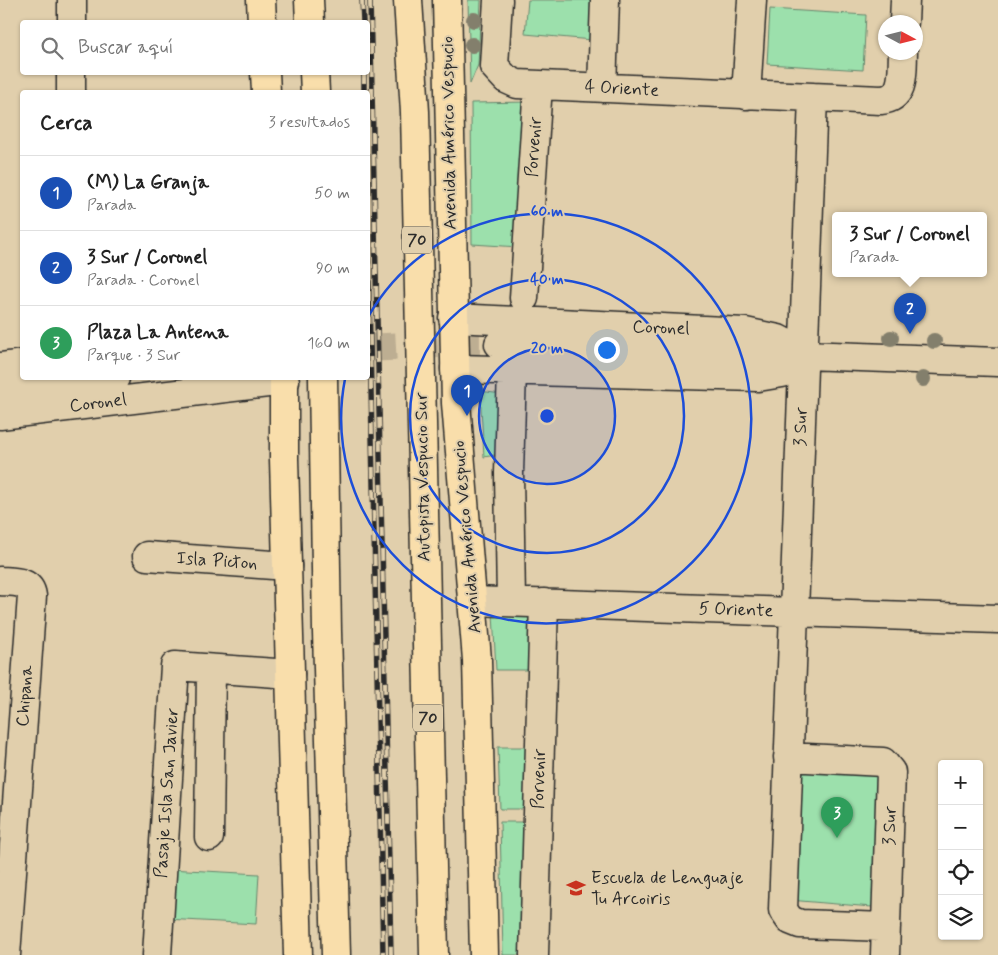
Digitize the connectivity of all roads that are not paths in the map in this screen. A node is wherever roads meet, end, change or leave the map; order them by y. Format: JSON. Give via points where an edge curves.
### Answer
{"nodes":[{"id":1,"x":72,"y":0,"type":"edge"},
{"id":2,"x":261,"y":0,"type":"edge"},
{"id":3,"x":309,"y":0,"type":"edge"},
{"id":4,"x":408,"y":0,"type":"edge"},
{"id":5,"x":447,"y":0,"type":"edge"},
{"id":6,"x":498,"y":0,"type":"edge"},
{"id":7,"x":605,"y":0,"type":"edge"},
{"id":8,"x":752,"y":0,"type":"edge"},
{"id":9,"x":905,"y":0,"type":"edge"},
{"id":10,"x":904,"y":15,"type":"edge"},
{"id":11,"x":72,"y":20,"type":"edge"},
{"id":12,"x":262,"y":20,"type":"edge"},
{"id":13,"x":310,"y":20,"type":"edge"},
{"id":14,"x":903,"y":60,"type":"edge"},
{"id":15,"x":71,"y":75,"type":"edge"},
{"id":16,"x":265,"y":75,"type":"edge"},
{"id":17,"x":314,"y":75,"type":"edge"},
{"id":18,"x":538,"y":85,"type":"junction"},
{"id":19,"x":602,"y":88,"type":"junction"},
{"id":20,"x":71,"y":90,"type":"edge"},
{"id":21,"x":266,"y":90,"type":"edge"},
{"id":22,"x":315,"y":90,"type":"edge"},
{"id":23,"x":746,"y":94,"type":"junction"},
{"id":24,"x":813,"y":97,"type":"junction"},
{"id":25,"x":524,"y":298,"type":"dead end"},
{"id":26,"x":453,"y":318,"type":"junction"},
{"id":27,"x":499,"y":344,"type":"tunnel mouth"},
{"id":28,"x":803,"y":355,"type":"junction"},
{"id":29,"x":998,"y":362,"type":"edge"},
{"id":30,"x":20,"y":364,"type":"edge"},
{"id":31,"x":0,"y":367,"type":"edge"},
{"id":32,"x":455,"y":369,"type":"junction"},
{"id":33,"x":512,"y":369,"type":"junction"},
{"id":34,"x":96,"y":380,"type":"edge"},
{"id":35,"x":276,"y":380,"type":"edge"},
{"id":36,"x":284,"y":380,"type":"edge"},
{"id":37,"x":323,"y":380,"type":"edge"},
{"id":38,"x":0,"y":390,"type":"edge"},
{"id":39,"x":0,"y":415,"type":"edge"},
{"id":40,"x":147,"y":556,"type":"dead end"},
{"id":41,"x":287,"y":566,"type":"junction"},
{"id":42,"x":0,"y":581,"type":"edge"},
{"id":43,"x":473,"y":601,"type":"junction"},
{"id":44,"x":511,"y":602,"type":"junction"},
{"id":45,"x":544,"y":604,"type":"junction"},
{"id":46,"x":794,"y":612,"type":"junction"},
{"id":47,"x":998,"y":619,"type":"edge"},
{"id":48,"x":211,"y":670,"type":"junction"},
{"id":49,"x":290,"y":674,"type":"junction"},
{"id":50,"x":788,"y":756,"type":"junction"},
{"id":51,"x":210,"y":837,"type":"dead end"},
{"id":52,"x":886,"y":927,"type":"junction"},
{"id":53,"x":6,"y":955,"type":"edge"},
{"id":54,"x":157,"y":955,"type":"edge"},
{"id":55,"x":298,"y":955,"type":"edge"},
{"id":56,"x":336,"y":955,"type":"edge"},
{"id":57,"x":434,"y":955,"type":"edge"},
{"id":58,"x":484,"y":955,"type":"edge"},
{"id":59,"x":534,"y":955,"type":"edge"},
{"id":60,"x":884,"y":955,"type":"edge"}],
"edges":[{"from":1,"to":11,"type":"street"},
{"from":2,"to":12,"type":"main road"},
{"from":3,"to":13,"type":"main road"},
{"from":4,"to":57,"type":"main road","name":"Autopista Vespucio Sur","number":"70","via":[[414,112]]},
{"from":5,"to":26,"type":"main road","name":"Avenida Américo Vespucio"},
{"from":6,"to":18,"type":"street","name":"4 Oriente","via":[[494,66],[517,84]]},
{"from":7,"to":19,"type":"street"},
{"from":8,"to":23,"type":"street"},
{"from":9,"to":10,"type":"street"},
{"from":14,"to":24,"type":"street","name":"4 Oriente","via":[[901,86],[892,97],[881,100]]},
{"from":15,"to":20,"type":"street"},
{"from":16,"to":21,"type":"main road"},
{"from":17,"to":22,"type":"main road"},
{"from":18,"to":19,"type":"street","name":"4 Oriente"},
{"from":18,"to":25,"type":"street","name":"Porvenir"},
{"from":19,"to":23,"type":"street","name":"4 Oriente"},
{"from":23,"to":24,"type":"street","name":"4 Oriente"},
{"from":24,"to":28,"type":"street","name":"3 Sur"},
{"from":26,"to":28,"type":"street","name":"Coronel","via":[[745,332],[778,339]]},
{"from":26,"to":32,"type":"main road","name":"Avenida Américo Vespucio"},
{"from":27,"to":28,"type":"street","name":"Coronel"},
{"from":28,"to":29,"type":"street","name":"Coronel"},
{"from":28,"to":33,"type":"street","via":[[782,373],[758,378]]},
{"from":28,"to":46,"type":"street","name":"3 Sur"},
{"from":30,"to":31,"type":"street"},
{"from":32,"to":33,"type":"street"},
{"from":32,"to":43,"type":"main road","name":"Avenida Américo Vespucio"},
{"from":33,"to":44,"type":"street","via":[[509,472]]},
{"from":34,"to":38,"type":"street","name":"Coronel"},
{"from":35,"to":39,"type":"street","name":"Coronel"},
{"from":36,"to":41,"type":"main road"},
{"from":37,"to":56,"type":"main road"},
{"from":40,"to":41,"type":"street","name":"Isla Picton"},
{"from":41,"to":49,"type":"main road"},
{"from":42,"to":53,"type":"street","name":"Chipana","via":[[24,584],[32,596]]},
{"from":43,"to":44,"type":"street","name":"5 Oriente"},
{"from":43,"to":58,"type":"main road","name":"Avenida Américo Vespucio"},
{"from":44,"to":45,"type":"street","name":"5 Oriente"},
{"from":45,"to":46,"type":"street","name":"5 Oriente"},
{"from":45,"to":59,"type":"street","name":"Porvenir"},
{"from":46,"to":47,"type":"street","name":"5 Oriente"},
{"from":46,"to":50,"type":"street","name":"3 Sur"},
{"from":48,"to":49,"type":"street","name":"Pasaje Isla San Javier"},
{"from":48,"to":51,"type":"street"},
{"from":48,"to":54,"type":"street","name":"Pasaje Isla San Javier","via":[[176,666]]},
{"from":49,"to":55,"type":"main road"},
{"from":50,"to":52,"type":"street","name":"3 Sur","via":[[876,762],[888,766],[892,779]]},
{"from":50,"to":52,"type":"street","name":"3 Sur","via":[[782,903],[786,917],[800,924]]},
{"from":52,"to":60,"type":"street","name":"3 Sur"}]}
